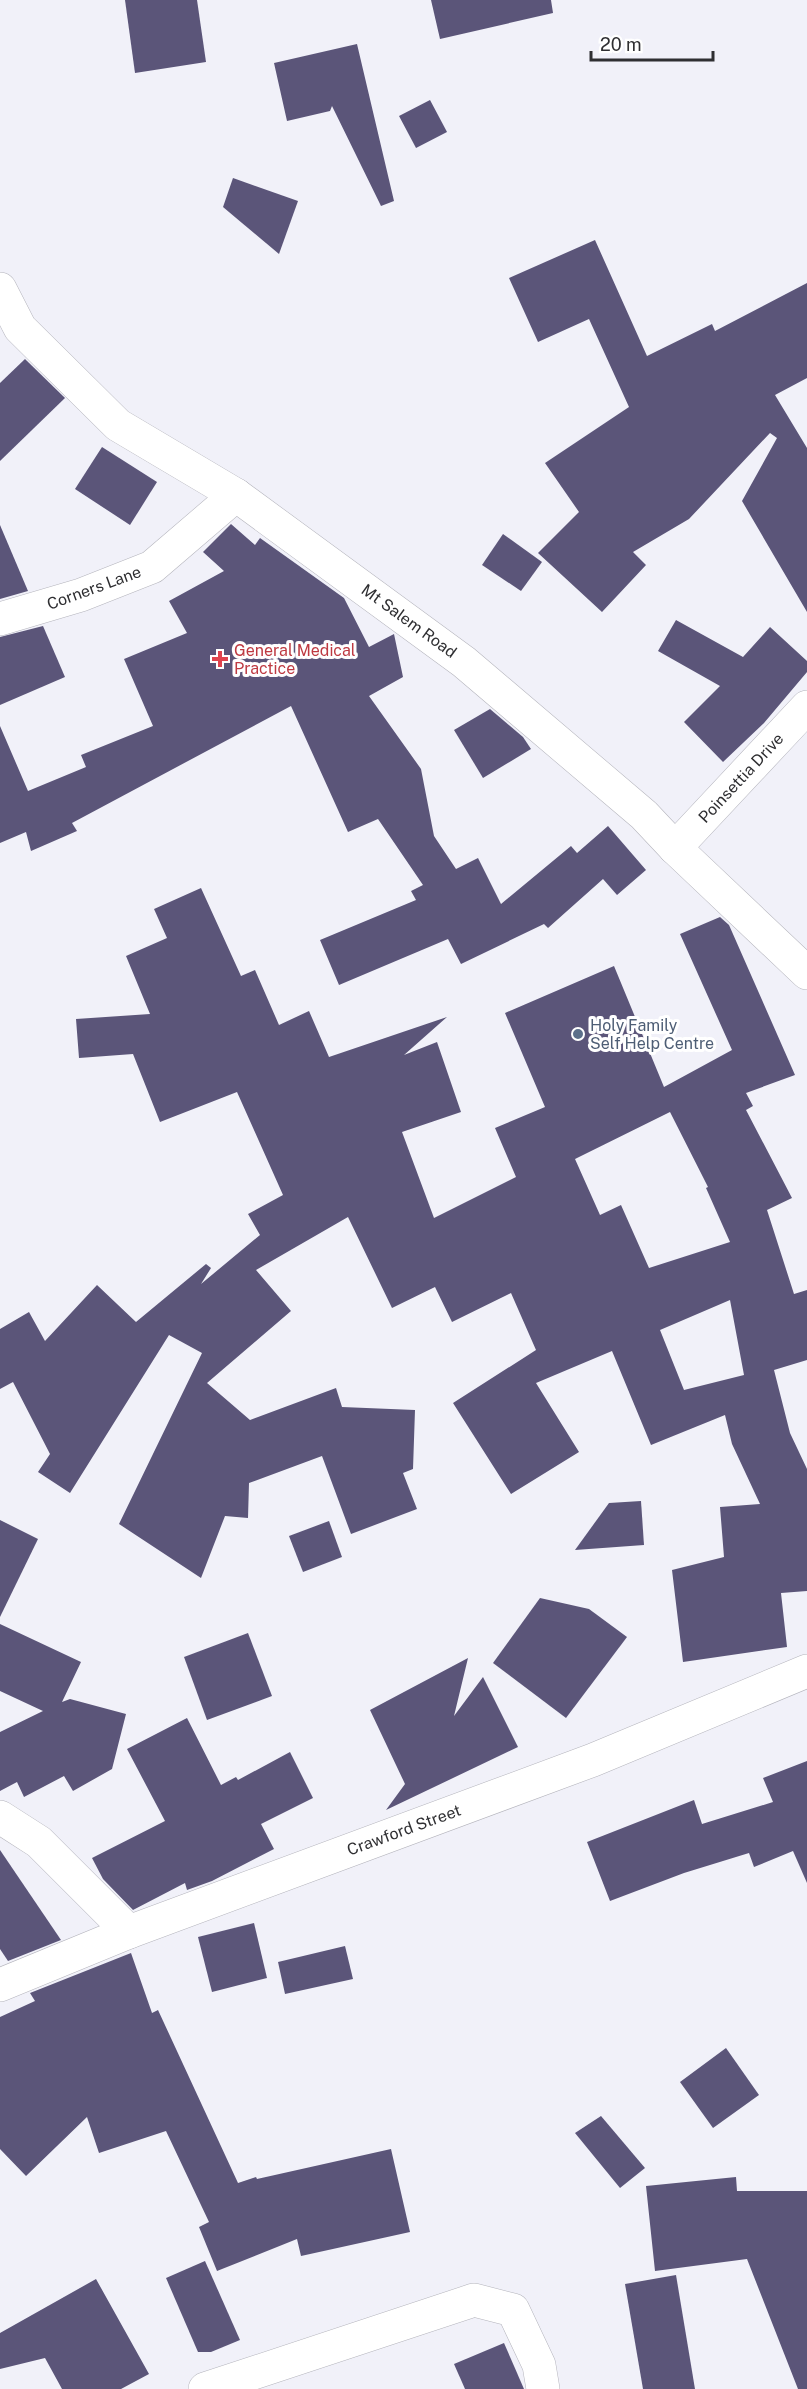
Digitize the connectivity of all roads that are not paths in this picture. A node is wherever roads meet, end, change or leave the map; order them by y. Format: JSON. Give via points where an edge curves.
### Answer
{"nodes":[{"id":1,"x":0,"y":290,"type":"edge"},
{"id":2,"x":236,"y":495,"type":"junction"},
{"id":3,"x":0,"y":619,"type":"edge"},
{"id":4,"x":807,"y":707,"type":"edge"},
{"id":5,"x":675,"y":848,"type":"junction"},
{"id":6,"x":807,"y":973,"type":"edge"},
{"id":7,"x":807,"y":1671,"type":"edge"},
{"id":8,"x":0,"y":1817,"type":"edge"},
{"id":9,"x":129,"y":1932,"type":"junction"},
{"id":10,"x":0,"y":1985,"type":"edge"},
{"id":11,"x":205,"y":2389,"type":"edge"},
{"id":12,"x":543,"y":2389,"type":"edge"}],
"edges":[{"from":1,"to":2,"type":"street","name":"Mt Salem Road","via":[[20,328],[118,425]]},
{"from":2,"to":3,"type":"street","name":"Corners Lane","via":[[152,567],[81,595]]},
{"from":2,"to":5,"type":"street","name":"Mt Salem Road","via":[[464,662],[644,815]]},
{"from":4,"to":5,"type":"street","name":"Poinsettia Drive"},
{"from":5,"to":6,"type":"street","name":"Mt Salem Road"},
{"from":7,"to":9,"type":"street","name":"Crawford Street","via":[[593,1760]]},
{"from":8,"to":9,"type":"street","via":[[39,1842]]},
{"from":9,"to":10,"type":"street","name":"Crawford Street"},
{"from":11,"to":12,"type":"street","via":[[474,2300],[513,2310],[539,2365]]}]}
